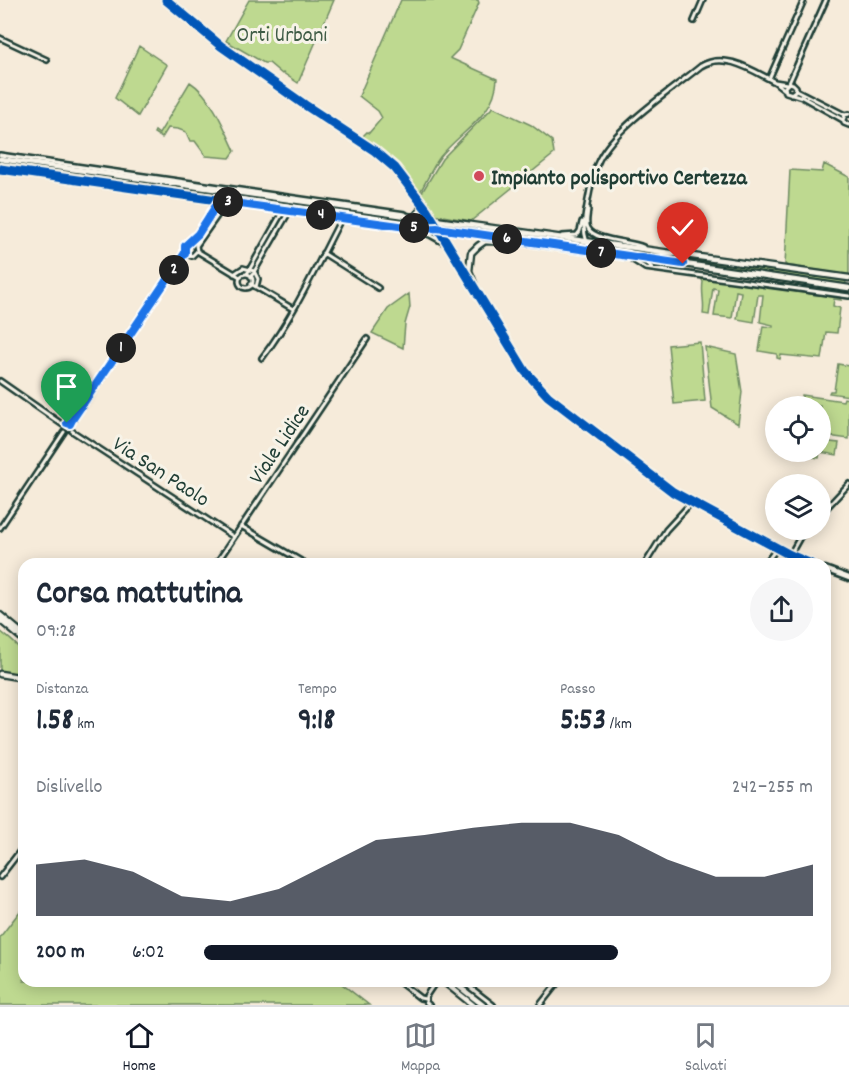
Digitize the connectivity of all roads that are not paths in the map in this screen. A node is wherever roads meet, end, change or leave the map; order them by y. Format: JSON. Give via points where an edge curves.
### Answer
{"nodes":[{"id":1,"x":166,"y":0,"type":"edge"},
{"id":2,"x":703,"y":0,"type":"edge"},
{"id":3,"x":804,"y":0,"type":"edge"},
{"id":4,"x":826,"y":0,"type":"edge"},
{"id":5,"x":694,"y":21,"type":"dead end"},
{"id":6,"x":0,"y":38,"type":"edge"},
{"id":7,"x":12,"y":43,"type":"junction"},
{"id":8,"x":10,"y":49,"type":"dead end"},
{"id":9,"x":47,"y":60,"type":"dead end"},
{"id":10,"x":769,"y":79,"type":"junction"},
{"id":11,"x":775,"y":82,"type":"junction"},
{"id":12,"x":788,"y":83,"type":"junction"},
{"id":13,"x":796,"y":89,"type":"junction"},
{"id":14,"x":785,"y":90,"type":"junction"},
{"id":15,"x":791,"y":94,"type":"junction"},
{"id":16,"x":846,"y":116,"type":"edge"},
{"id":17,"x":849,"y":125,"type":"edge"},
{"id":18,"x":0,"y":157,"type":"edge"},
{"id":19,"x":0,"y":164,"type":"edge"},
{"id":20,"x":0,"y":169,"type":"edge"},
{"id":21,"x":220,"y":193,"type":"junction"},
{"id":22,"x":420,"y":201,"type":"junction"},
{"id":23,"x":588,"y":201,"type":"junction"},
{"id":24,"x":226,"y":202,"type":"junction"},
{"id":25,"x":284,"y":209,"type":"junction"},
{"id":26,"x":214,"y":210,"type":"junction"},
{"id":27,"x":290,"y":210,"type":"junction"},
{"id":28,"x":416,"y":215,"type":"junction"},
{"id":29,"x":342,"y":218,"type":"junction"},
{"id":30,"x":215,"y":219,"type":"junction"},
{"id":31,"x":431,"y":219,"type":"junction"},
{"id":32,"x":398,"y":225,"type":"junction"},
{"id":33,"x":438,"y":230,"type":"junction"},
{"id":34,"x":420,"y":232,"type":"junction"},
{"id":35,"x":198,"y":234,"type":"junction"},
{"id":36,"x":557,"y":236,"type":"junction"},
{"id":37,"x":586,"y":240,"type":"junction"},
{"id":38,"x":518,"y":241,"type":"junction"},
{"id":39,"x":190,"y":243,"type":"junction"},
{"id":40,"x":197,"y":244,"type":"junction"},
{"id":41,"x":447,"y":245,"type":"junction"},
{"id":42,"x":646,"y":249,"type":"junction"},
{"id":43,"x":199,"y":252,"type":"junction"},
{"id":44,"x":323,"y":252,"type":"junction"},
{"id":45,"x":593,"y":252,"type":"junction"},
{"id":46,"x":185,"y":253,"type":"junction"},
{"id":47,"x":683,"y":254,"type":"junction"},
{"id":48,"x":627,"y":256,"type":"junction"},
{"id":49,"x":648,"y":260,"type":"junction"},
{"id":50,"x":654,"y":268,"type":"junction"},
{"id":51,"x":252,"y":270,"type":"junction"},
{"id":52,"x":234,"y":274,"type":"junction"},
{"id":53,"x":247,"y":274,"type":"junction"},
{"id":54,"x":240,"y":277,"type":"junction"},
{"id":55,"x":251,"y":277,"type":"junction"},
{"id":56,"x":849,"y":278,"type":"edge"},
{"id":57,"x":251,"y":284,"type":"junction"},
{"id":58,"x":256,"y":288,"type":"junction"},
{"id":59,"x":378,"y":288,"type":"dead end"},
{"id":60,"x":849,"y":288,"type":"edge"},
{"id":61,"x":478,"y":296,"type":"junction"},
{"id":62,"x":849,"y":296,"type":"edge"},
{"id":63,"x":293,"y":309,"type":"junction"},
{"id":64,"x":366,"y":339,"type":"dead end"},
{"id":65,"x":262,"y":358,"type":"dead end"},
{"id":66,"x":0,"y":381,"type":"edge"},
{"id":67,"x":70,"y":424,"type":"junction"},
{"id":68,"x":63,"y":425,"type":"junction"},
{"id":69,"x":72,"y":431,"type":"junction"},
{"id":70,"x":64,"y":432,"type":"junction"},
{"id":71,"x":849,"y":484,"type":"edge"},
{"id":72,"x":691,"y":503,"type":"junction"},
{"id":73,"x":831,"y":503,"type":"edge"},
{"id":74,"x":241,"y":526,"type":"junction"},
{"id":75,"x":0,"y":528,"type":"edge"},
{"id":76,"x":234,"y":537,"type":"junction"},
{"id":77,"x":798,"y":540,"type":"edge"},
{"id":78,"x":777,"y":548,"type":"junction"},
{"id":79,"x":790,"y":555,"type":"junction"},
{"id":80,"x":220,"y":558,"type":"edge"},
{"id":81,"x":296,"y":558,"type":"edge"},
{"id":82,"x":649,"y":558,"type":"edge"},
{"id":83,"x":770,"y":558,"type":"edge"},
{"id":84,"x":797,"y":558,"type":"edge"},
{"id":85,"x":831,"y":571,"type":"edge"},
{"id":86,"x":849,"y":578,"type":"edge"},
{"id":87,"x":0,"y":618,"type":"edge"},
{"id":88,"x":18,"y":631,"type":"edge"},
{"id":89,"x":18,"y":634,"type":"edge"},
{"id":90,"x":0,"y":674,"type":"edge"},
{"id":91,"x":18,"y":677,"type":"edge"},
{"id":92,"x":18,"y":854,"type":"edge"},
{"id":93,"x":0,"y":877,"type":"edge"},
{"id":94,"x":406,"y":987,"type":"edge"},
{"id":95,"x":432,"y":987,"type":"edge"},
{"id":96,"x":450,"y":987,"type":"edge"},
{"id":97,"x":460,"y":987,"type":"edge"},
{"id":98,"x":470,"y":987,"type":"edge"},
{"id":99,"x":554,"y":987,"type":"edge"},
{"id":100,"x":425,"y":999,"type":"junction"},
{"id":101,"x":429,"y":1005,"type":"edge"},
{"id":102,"x":473,"y":1005,"type":"edge"},
{"id":103,"x":483,"y":1005,"type":"edge"},
{"id":104,"x":493,"y":1005,"type":"edge"},
{"id":105,"x":540,"y":1005,"type":"edge"}],
"edges":[{"from":1,"to":22,"type":"main road","via":[[221,46],[380,155]]},
{"from":2,"to":5,"type":"street"},
{"from":3,"to":10,"type":"street"},
{"from":4,"to":12,"type":"street"},
{"from":6,"to":7,"type":"street"},
{"from":7,"to":8,"type":"street"},
{"from":7,"to":9,"type":"street"},
{"from":10,"to":11,"type":"street"},
{"from":10,"to":23,"type":"street","via":[[723,60],[701,66],[612,140],[596,165]]},
{"from":11,"to":12,"type":"street"},
{"from":11,"to":14,"type":"street"},
{"from":12,"to":13,"type":"street"},
{"from":12,"to":14,"type":"street"},
{"from":13,"to":15,"type":"street"},
{"from":13,"to":16,"type":"street"},
{"from":14,"to":15,"type":"street"},
{"from":15,"to":16,"type":"street"},
{"from":16,"to":17,"type":"street","via":[[844,123]]},
{"from":18,"to":21,"type":"main road"},
{"from":19,"to":21,"type":"main road"},
{"from":20,"to":21,"type":"street"},
{"from":21,"to":24,"type":"street"},
{"from":21,"to":26,"type":"street"},
{"from":21,"to":28,"type":"street"},
{"from":21,"to":31,"type":"main road"},
{"from":21,"to":33,"type":"main road"},
{"from":22,"to":28,"type":"main road"},
{"from":22,"to":31,"type":"main road"},
{"from":23,"to":36,"type":"street","via":[[579,233]]},
{"from":23,"to":37,"type":"street"},
{"from":23,"to":42,"type":"street","via":[[587,226],[592,233]]},
{"from":24,"to":25,"type":"street"},
{"from":24,"to":30,"type":"street"},
{"from":25,"to":27,"type":"street"},
{"from":25,"to":51,"type":"street"},
{"from":26,"to":30,"type":"street"},
{"from":26,"to":35,"type":"street"},
{"from":27,"to":29,"type":"street"},
{"from":27,"to":51,"type":"street"},
{"from":28,"to":31,"type":"street"},
{"from":29,"to":32,"type":"street"},
{"from":29,"to":44,"type":"street"},
{"from":30,"to":40,"type":"street"},
{"from":31,"to":33,"type":"main road"},
{"from":31,"to":36,"type":"main road"},
{"from":32,"to":33,"type":"street"},
{"from":32,"to":34,"type":"street"},
{"from":33,"to":34,"type":"street"},
{"from":33,"to":38,"type":"main road"},
{"from":33,"to":41,"type":"main road"},
{"from":34,"to":41,"type":"street"},
{"from":35,"to":39,"type":"street"},
{"from":35,"to":40,"type":"street"},
{"from":36,"to":37,"type":"main road"},
{"from":37,"to":42,"type":"main road"},
{"from":37,"to":45,"type":"street"},
{"from":38,"to":45,"type":"main road"},
{"from":38,"to":61,"type":"main road","via":[[487,241],[474,249],[469,267]]},
{"from":39,"to":40,"type":"street"},
{"from":39,"to":46,"type":"street","via":[[185,246]]},
{"from":40,"to":43,"type":"street"},
{"from":41,"to":61,"type":"main road"},
{"from":42,"to":47,"type":"main road"},
{"from":43,"to":46,"type":"street","via":[[192,256]]},
{"from":43,"to":52,"type":"street"},
{"from":44,"to":59,"type":"street"},
{"from":44,"to":63,"type":"street"},
{"from":45,"to":48,"type":"main road"},
{"from":46,"to":67,"type":"street"},
{"from":47,"to":49,"type":"street","via":[[655,254]]},
{"from":47,"to":56,"type":"main road"},
{"from":48,"to":49,"type":"main road"},
{"from":48,"to":50,"type":"street","via":[[640,267]]},
{"from":49,"to":50,"type":"street"},
{"from":49,"to":60,"type":"main road"},
{"from":50,"to":62,"type":"street"},
{"from":51,"to":52,"type":"street","via":[[243,268]]},
{"from":51,"to":53,"type":"street"},
{"from":51,"to":55,"type":"street"},
{"from":51,"to":58,"type":"street","via":[[258,279]]},
{"from":52,"to":54,"type":"street"},
{"from":53,"to":54,"type":"street"},
{"from":53,"to":55,"type":"street"},
{"from":54,"to":57,"type":"street","via":[[241,286]]},
{"from":55,"to":57,"type":"street"},
{"from":57,"to":58,"type":"street"},
{"from":58,"to":63,"type":"street"},
{"from":61,"to":72,"type":"main road","via":[[525,371],[542,390],[656,481]]},
{"from":63,"to":65,"type":"street"},
{"from":64,"to":74,"type":"street","name":"Viale Lidice"},
{"from":66,"to":68,"type":"street"},
{"from":67,"to":68,"type":"street"},
{"from":67,"to":69,"type":"street"},
{"from":68,"to":70,"type":"street"},
{"from":69,"to":70,"type":"street"},
{"from":69,"to":76,"type":"street","name":"Via San Paolo"},
{"from":70,"to":75,"type":"street"},
{"from":71,"to":73,"type":"street"},
{"from":72,"to":78,"type":"main road"},
{"from":72,"to":82,"type":"street","via":[[666,530]]},
{"from":74,"to":76,"type":"street","name":"Viale Lidice"},
{"from":74,"to":81,"type":"street"},
{"from":76,"to":80,"type":"street","name":"Viale Lidice"},
{"from":77,"to":79,"type":"street"},
{"from":78,"to":79,"type":"main road"},
{"from":78,"to":83,"type":"street"},
{"from":79,"to":84,"type":"main road"},
{"from":85,"to":86,"type":"main road"},
{"from":87,"to":88,"type":"main road"},
{"from":87,"to":89,"type":"main road"},
{"from":90,"to":91,"type":"main road"},
{"from":92,"to":93,"type":"street"},
{"from":94,"to":100,"type":"street"},
{"from":95,"to":100,"type":"street"},
{"from":96,"to":102,"type":"main road"},
{"from":97,"to":103,"type":"main road"},
{"from":98,"to":104,"type":"street"},
{"from":99,"to":105,"type":"street"},
{"from":100,"to":101,"type":"street"}]}
